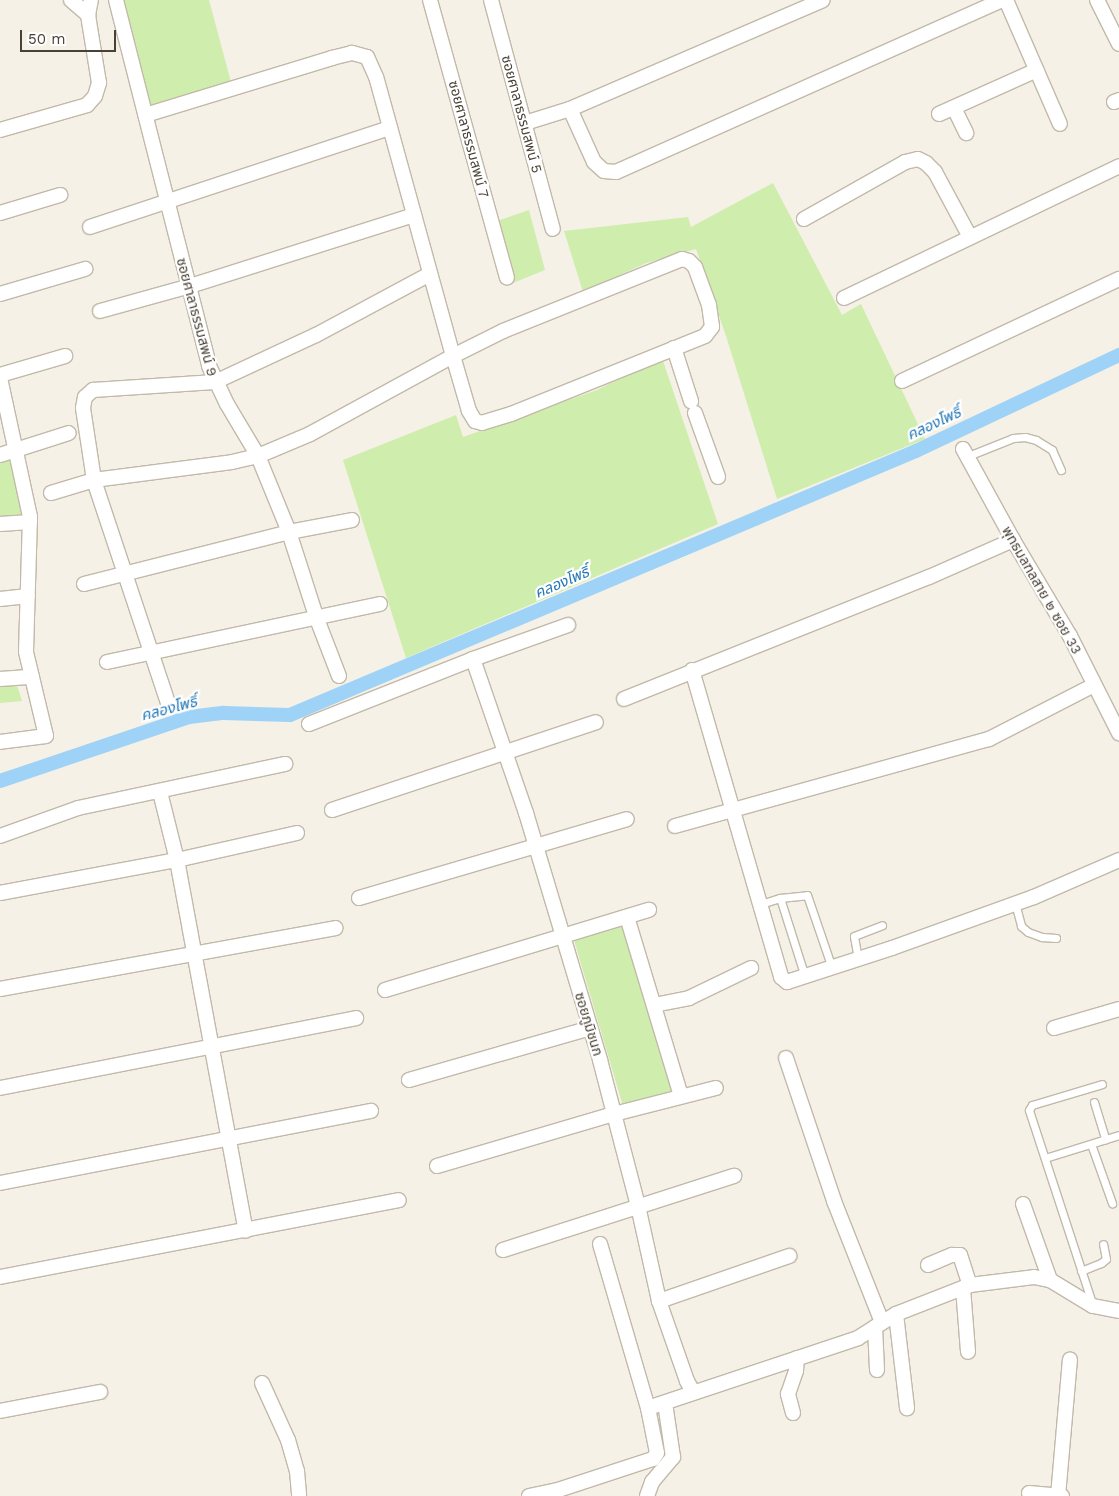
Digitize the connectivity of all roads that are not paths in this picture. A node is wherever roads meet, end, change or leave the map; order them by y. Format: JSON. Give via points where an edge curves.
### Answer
{"nodes":[{"id":1,"x":71,"y":0,"type":"edge"},
{"id":2,"x":91,"y":0,"type":"edge"},
{"id":3,"x":116,"y":0,"type":"edge"},
{"id":4,"x":430,"y":0,"type":"edge"},
{"id":5,"x":490,"y":0,"type":"edge"},
{"id":6,"x":823,"y":0,"type":"edge"},
{"id":7,"x":1004,"y":0,"type":"edge"},
{"id":8,"x":1097,"y":0,"type":"edge"},
{"id":9,"x":88,"y":14,"type":"junction"},
{"id":10,"x":1119,"y":44,"type":"edge"},
{"id":11,"x":1037,"y":70,"type":"junction"},
{"id":12,"x":570,"y":108,"type":"junction"},
{"id":13,"x":954,"y":108,"type":"junction"},
{"id":14,"x":939,"y":114,"type":"dead end"},
{"id":15,"x":145,"y":115,"type":"junction"},
{"id":16,"x":525,"y":123,"type":"junction"},
{"id":17,"x":1060,"y":124,"type":"dead end"},
{"id":18,"x":390,"y":128,"type":"junction"},
{"id":19,"x":0,"y":130,"type":"edge"},
{"id":20,"x":966,"y":133,"type":"dead end"},
{"id":21,"x":1119,"y":166,"type":"edge"},
{"id":22,"x":60,"y":195,"type":"dead end"},
{"id":23,"x":167,"y":200,"type":"junction"},
{"id":24,"x":0,"y":213,"type":"edge"},
{"id":25,"x":414,"y":215,"type":"junction"},
{"id":26,"x":804,"y":220,"type":"dead end"},
{"id":27,"x":90,"y":227,"type":"dead end"},
{"id":28,"x":553,"y":229,"type":"dead end"},
{"id":29,"x":970,"y":237,"type":"junction"},
{"id":30,"x":86,"y":269,"type":"dead end"},
{"id":31,"x":430,"y":274,"type":"junction"},
{"id":32,"x":506,"y":278,"type":"dead end"},
{"id":33,"x":1119,"y":279,"type":"edge"},
{"id":34,"x":190,"y":286,"type":"junction"},
{"id":35,"x":0,"y":294,"type":"edge"},
{"id":36,"x":844,"y":298,"type":"dead end"},
{"id":37,"x":100,"y":311,"type":"dead end"},
{"id":38,"x":674,"y":348,"type":"junction"},
{"id":39,"x":64,"y":356,"type":"dead end"},
{"id":40,"x":453,"y":356,"type":"junction"},
{"id":41,"x":0,"y":376,"type":"edge"},
{"id":42,"x":902,"y":381,"type":"dead end"},
{"id":43,"x":215,"y":382,"type":"junction"},
{"id":44,"x":69,"y":433,"type":"dead end"},
{"id":45,"x":16,"y":450,"type":"junction"},
{"id":46,"x":966,"y":452,"type":"joint"},
{"id":47,"x":0,"y":456,"type":"edge"},
{"id":48,"x":258,"y":456,"type":"junction"},
{"id":49,"x":1062,"y":470,"type":"dead end"},
{"id":50,"x":718,"y":477,"type":"dead end"},
{"id":51,"x":94,"y":480,"type":"junction"},
{"id":52,"x":51,"y":493,"type":"dead end"},
{"id":53,"x":352,"y":520,"type":"dead end"},
{"id":54,"x":30,"y":522,"type":"junction"},
{"id":55,"x":0,"y":524,"type":"edge"},
{"id":56,"x":289,"y":532,"type":"junction"},
{"id":57,"x":1013,"y":540,"type":"junction"},
{"id":58,"x":126,"y":574,"type":"junction"},
{"id":59,"x":84,"y":584,"type":"dead end"},
{"id":60,"x":28,"y":596,"type":"junction"},
{"id":61,"x":0,"y":599,"type":"edge"},
{"id":62,"x":380,"y":604,"type":"dead end"},
{"id":63,"x":317,"y":619,"type":"junction"},
{"id":64,"x":568,"y":625,"type":"dead end"},
{"id":65,"x":150,"y":655,"type":"junction"},
{"id":66,"x":473,"y":659,"type":"junction"},
{"id":67,"x":107,"y":662,"type":"dead end"},
{"id":68,"x":692,"y":670,"type":"junction"},
{"id":69,"x":339,"y":676,"type":"dead end"},
{"id":70,"x":32,"y":677,"type":"junction"},
{"id":71,"x":0,"y":678,"type":"edge"},
{"id":72,"x":1094,"y":685,"type":"junction"},
{"id":73,"x":624,"y":699,"type":"dead end"},
{"id":74,"x":168,"y":703,"type":"dead end"},
{"id":75,"x":596,"y":722,"type":"dead end"},
{"id":76,"x":309,"y":724,"type":"dead end"},
{"id":77,"x":1119,"y":733,"type":"edge"},
{"id":78,"x":0,"y":742,"type":"edge"},
{"id":79,"x":506,"y":754,"type":"junction"},
{"id":80,"x":285,"y":764,"type":"dead end"},
{"id":81,"x":160,"y":792,"type":"junction"},
{"id":82,"x":332,"y":810,"type":"dead end"},
{"id":83,"x":734,"y":812,"type":"junction"},
{"id":84,"x":627,"y":819,"type":"dead end"},
{"id":85,"x":675,"y":826,"type":"dead end"},
{"id":86,"x":297,"y":833,"type":"dead end"},
{"id":87,"x":0,"y":836,"type":"edge"},
{"id":88,"x":536,"y":847,"type":"junction"},
{"id":89,"x":177,"y":860,"type":"junction"},
{"id":90,"x":1119,"y":860,"type":"edge"},
{"id":91,"x":0,"y":893,"type":"edge"},
{"id":92,"x":359,"y":898,"type":"dead end"},
{"id":93,"x":780,"y":898,"type":"junction"},
{"id":94,"x":1015,"y":903,"type":"junction"},
{"id":95,"x":761,"y":904,"type":"junction"},
{"id":96,"x":650,"y":910,"type":"dead end"},
{"id":97,"x":627,"y":917,"type":"junction"},
{"id":98,"x":882,"y":924,"type":"dead end"},
{"id":99,"x":335,"y":928,"type":"dead end"},
{"id":100,"x":563,"y":937,"type":"junction"},
{"id":101,"x":1056,"y":938,"type":"dead end"},
{"id":102,"x":194,"y":953,"type":"junction"},
{"id":103,"x":858,"y":959,"type":"junction"},
{"id":104,"x":751,"y":968,"type":"dead end"},
{"id":105,"x":832,"y":968,"type":"junction"},
{"id":106,"x":805,"y":977,"type":"junction"},
{"id":107,"x":0,"y":988,"type":"edge"},
{"id":108,"x":386,"y":990,"type":"dead end"},
{"id":109,"x":654,"y":1005,"type":"junction"},
{"id":110,"x":1119,"y":1009,"type":"edge"},
{"id":111,"x":356,"y":1018,"type":"dead end"},
{"id":112,"x":590,"y":1028,"type":"junction"},
{"id":113,"x":1054,"y":1028,"type":"dead end"},
{"id":114,"x":212,"y":1045,"type":"junction"},
{"id":115,"x":786,"y":1058,"type":"dead end"},
{"id":116,"x":410,"y":1080,"type":"dead end"},
{"id":117,"x":1102,"y":1084,"type":"dead end"},
{"id":118,"x":0,"y":1088,"type":"edge"},
{"id":119,"x":716,"y":1088,"type":"dead end"},
{"id":120,"x":681,"y":1096,"type":"junction"},
{"id":121,"x":1094,"y":1102,"type":"dead end"},
{"id":122,"x":371,"y":1111,"type":"dead end"},
{"id":123,"x":614,"y":1114,"type":"junction"},
{"id":124,"x":1119,"y":1135,"type":"edge"},
{"id":125,"x":229,"y":1139,"type":"junction"},
{"id":126,"x":1105,"y":1139,"type":"junction"},
{"id":127,"x":1091,"y":1144,"type":"junction"},
{"id":128,"x":1045,"y":1158,"type":"junction"},
{"id":129,"x":437,"y":1166,"type":"dead end"},
{"id":130,"x":734,"y":1176,"type":"dead end"},
{"id":131,"x":0,"y":1182,"type":"edge"},
{"id":132,"x":399,"y":1200,"type":"dead end"},
{"id":133,"x":1112,"y":1203,"type":"dead end"},
{"id":134,"x":1023,"y":1204,"type":"dead end"},
{"id":135,"x":638,"y":1206,"type":"junction"},
{"id":136,"x":246,"y":1231,"type":"junction"},
{"id":137,"x":600,"y":1244,"type":"dead end"},
{"id":138,"x":1103,"y":1244,"type":"dead end"},
{"id":139,"x":503,"y":1250,"type":"dead end"},
{"id":140,"x":789,"y":1256,"type":"dead end"},
{"id":141,"x":928,"y":1265,"type":"dead end"},
{"id":142,"x":1081,"y":1271,"type":"junction"},
{"id":143,"x":0,"y":1277,"type":"edge"},
{"id":144,"x":1050,"y":1280,"type":"junction"},
{"id":145,"x":966,"y":1287,"type":"junction"},
{"id":146,"x":659,"y":1301,"type":"junction"},
{"id":147,"x":1093,"y":1306,"type":"junction"},
{"id":148,"x":1119,"y":1311,"type":"edge"},
{"id":149,"x":896,"y":1314,"type":"junction"},
{"id":150,"x":879,"y":1325,"type":"junction"},
{"id":151,"x":968,"y":1352,"type":"dead end"},
{"id":152,"x":797,"y":1358,"type":"junction"},
{"id":153,"x":1070,"y":1360,"type":"dead end"},
{"id":154,"x":877,"y":1370,"type":"dead end"},
{"id":155,"x":262,"y":1384,"type":"dead end"},
{"id":156,"x":100,"y":1392,"type":"dead end"},
{"id":157,"x":693,"y":1392,"type":"junction"},
{"id":158,"x":665,"y":1403,"type":"junction"},
{"id":159,"x":648,"y":1408,"type":"junction"},
{"id":160,"x":907,"y":1408,"type":"dead end"},
{"id":161,"x":0,"y":1411,"type":"edge"},
{"id":162,"x":793,"y":1413,"type":"dead end"},
{"id":163,"x":558,"y":1493,"type":"edge"},
{"id":164,"x":1028,"y":1493,"type":"dead end"},
{"id":165,"x":299,"y":1496,"type":"edge"},
{"id":166,"x":530,"y":1496,"type":"edge"},
{"id":167,"x":647,"y":1496,"type":"edge"},
{"id":168,"x":1058,"y":1496,"type":"edge"},
{"id":169,"x":1062,"y":1496,"type":"edge"}],
"edges":[{"from":1,"to":9,"type":"street"},
{"from":2,"to":9,"type":"street"},
{"from":3,"to":15,"type":"street","name":"ซอยศาลาธรรมสพน์ 9"},
{"from":4,"to":32,"type":"street","name":"ซอยศาลาธรรมสพน์ 7"},
{"from":5,"to":16,"type":"street","name":"ซอยศาลาธรรมสพน์ 5"},
{"from":6,"to":12,"type":"street"},
{"from":7,"to":11,"type":"street"},
{"from":7,"to":12,"type":"street","via":[[616,172],[604,171],[594,162]]},
{"from":8,"to":10,"type":"street"},
{"from":9,"to":19,"type":"street","via":[[99,83],[95,96],[87,104]]},
{"from":11,"to":13,"type":"street"},
{"from":11,"to":17,"type":"street"},
{"from":12,"to":16,"type":"street"},
{"from":13,"to":14,"type":"street"},
{"from":13,"to":20,"type":"street"},
{"from":15,"to":18,"type":"street","via":[[352,53],[367,57]]},
{"from":15,"to":23,"type":"street","name":"ซอยศาลาธรรมสพน์ 9"},
{"from":16,"to":28,"type":"street","name":"ซอยศาลาธรรมสพน์ 5"},
{"from":18,"to":23,"type":"street"},
{"from":18,"to":25,"type":"street"},
{"from":21,"to":29,"type":"street"},
{"from":22,"to":24,"type":"street"},
{"from":23,"to":27,"type":"street"},
{"from":23,"to":34,"type":"street","name":"ซอยศาลาธรรมสพน์ 9"},
{"from":25,"to":31,"type":"street"},
{"from":25,"to":34,"type":"street"},
{"from":26,"to":29,"type":"street","via":[[906,162],[918,159],[935,172]]},
{"from":29,"to":36,"type":"street"},
{"from":30,"to":35,"type":"street"},
{"from":31,"to":40,"type":"street"},
{"from":31,"to":43,"type":"street","via":[[316,335]]},
{"from":33,"to":42,"type":"street"},
{"from":34,"to":37,"type":"street"},
{"from":34,"to":43,"type":"street","name":"ซอยศาลาธรรมสพน์ 9"},
{"from":38,"to":40,"type":"street","via":[[482,423],[475,421],[469,411]]},
{"from":38,"to":40,"type":"street","via":[[705,336],[712,327],[709,305],[695,267],[682,259],[503,331]]},
{"from":38,"to":50,"type":"street"},
{"from":39,"to":41,"type":"street"},
{"from":40,"to":48,"type":"street","via":[[310,434]]},
{"from":41,"to":45,"type":"street"},
{"from":43,"to":48,"type":"street","name":"ซอยศาลาธรรมสพน์ 9"},
{"from":43,"to":51,"type":"street","via":[[93,390],[85,397],[83,408]]},
{"from":44,"to":45,"type":"street"},
{"from":45,"to":47,"type":"street"},
{"from":45,"to":54,"type":"street"},
{"from":46,"to":49,"type":"lane","via":[[1025,437],[1052,450]]},
{"from":46,"to":57,"type":"street","name":"พุทธมลฑลสาย ๒ ซอย 33"},
{"from":48,"to":51,"type":"street"},
{"from":48,"to":56,"type":"street","name":"ซอยศาลาธรรมสพน์ 9"},
{"from":51,"to":52,"type":"street"},
{"from":51,"to":58,"type":"street"},
{"from":53,"to":56,"type":"street"},
{"from":54,"to":55,"type":"street"},
{"from":54,"to":60,"type":"street"},
{"from":56,"to":58,"type":"street"},
{"from":56,"to":63,"type":"street","name":"ซอยศาลาธรรมสพน์ 9"},
{"from":57,"to":68,"type":"street","via":[[929,577]]},
{"from":57,"to":72,"type":"street","name":"พุทธมลฑลสาย ๒ ซอย 33","via":[[1070,636]]},
{"from":58,"to":59,"type":"street"},
{"from":58,"to":65,"type":"street"},
{"from":60,"to":61,"type":"street"},
{"from":60,"to":70,"type":"street","via":[[26,652]]},
{"from":62,"to":63,"type":"street"},
{"from":63,"to":65,"type":"street"},
{"from":63,"to":69,"type":"street","name":"ซอยศาลาธรรมสพน์ 9"},
{"from":64,"to":66,"type":"street"},
{"from":65,"to":67,"type":"street"},
{"from":65,"to":74,"type":"street"},
{"from":66,"to":76,"type":"street"},
{"from":66,"to":79,"type":"street","name":"ซอยภูมิชนก"},
{"from":68,"to":73,"type":"street"},
{"from":68,"to":83,"type":"street"},
{"from":70,"to":71,"type":"street"},
{"from":70,"to":78,"type":"street","via":[[46,736]]},
{"from":72,"to":77,"type":"street","name":"พุทธมลฑลสาย ๒ ซอย 33"},
{"from":72,"to":83,"type":"street","via":[[989,740]]},
{"from":75,"to":79,"type":"street"},
{"from":79,"to":82,"type":"street"},
{"from":79,"to":88,"type":"street","name":"ซอยภูมิชนก"},
{"from":80,"to":81,"type":"street"},
{"from":81,"to":87,"type":"street","via":[[78,808]]},
{"from":81,"to":89,"type":"street"},
{"from":83,"to":85,"type":"street"},
{"from":83,"to":95,"type":"street"},
{"from":84,"to":88,"type":"street"},
{"from":86,"to":89,"type":"street"},
{"from":88,"to":92,"type":"street"},
{"from":88,"to":100,"type":"street","name":"ซอยภูมิชนก"},
{"from":89,"to":91,"type":"street"},
{"from":89,"to":102,"type":"street"},
{"from":90,"to":94,"type":"street"},
{"from":93,"to":95,"type":"lane"},
{"from":93,"to":105,"type":"lane","via":[[807,896]]},
{"from":93,"to":106,"type":"lane"},
{"from":94,"to":101,"type":"lane","via":[[1021,926],[1028,932]]},
{"from":94,"to":103,"type":"street"},
{"from":95,"to":106,"type":"street","via":[[781,977],[787,982]]},
{"from":96,"to":97,"type":"street"},
{"from":97,"to":100,"type":"street"},
{"from":97,"to":109,"type":"street"},
{"from":98,"to":103,"type":"lane","via":[[854,936]]},
{"from":99,"to":102,"type":"street"},
{"from":100,"to":108,"type":"street"},
{"from":100,"to":112,"type":"street","name":"ซอยภูมิชนก"},
{"from":102,"to":107,"type":"street"},
{"from":102,"to":114,"type":"street"},
{"from":103,"to":105,"type":"street"},
{"from":104,"to":109,"type":"street","via":[[689,998]]},
{"from":105,"to":106,"type":"street"},
{"from":109,"to":120,"type":"street"},
{"from":110,"to":113,"type":"street"},
{"from":111,"to":114,"type":"street"},
{"from":112,"to":116,"type":"street"},
{"from":112,"to":123,"type":"street","name":"ซอยภูมิชนก"},
{"from":114,"to":118,"type":"street"},
{"from":114,"to":125,"type":"street"},
{"from":115,"to":150,"type":"street"},
{"from":117,"to":128,"type":"lane","via":[[1030,1107]]},
{"from":119,"to":120,"type":"street"},
{"from":120,"to":123,"type":"street"},
{"from":121,"to":126,"type":"lane"},
{"from":122,"to":125,"type":"street"},
{"from":123,"to":129,"type":"street"},
{"from":123,"to":135,"type":"street","name":"ซอยภูมิชนก"},
{"from":124,"to":126,"type":"lane"},
{"from":125,"to":131,"type":"street"},
{"from":125,"to":136,"type":"street"},
{"from":126,"to":127,"type":"lane"},
{"from":127,"to":128,"type":"lane"},
{"from":127,"to":133,"type":"lane"},
{"from":128,"to":142,"type":"lane"},
{"from":130,"to":135,"type":"street"},
{"from":132,"to":136,"type":"street"},
{"from":134,"to":144,"type":"street"},
{"from":135,"to":139,"type":"street"},
{"from":135,"to":146,"type":"street","name":"ซอยภูมิชนก"},
{"from":136,"to":143,"type":"street"},
{"from":137,"to":159,"type":"street"},
{"from":138,"to":142,"type":"lane","via":[[1106,1259]]},
{"from":140,"to":146,"type":"street"},
{"from":141,"to":145,"type":"street","via":[[960,1255]]},
{"from":142,"to":147,"type":"lane"},
{"from":144,"to":145,"type":"street","via":[[1023,1277]]},
{"from":144,"to":147,"type":"street"},
{"from":145,"to":149,"type":"street"},
{"from":145,"to":151,"type":"street"},
{"from":146,"to":157,"type":"street","name":"ซอยภูมิชนก"},
{"from":147,"to":148,"type":"street"},
{"from":149,"to":150,"type":"street"},
{"from":149,"to":160,"type":"street"},
{"from":150,"to":152,"type":"street","via":[[858,1338]]},
{"from":150,"to":154,"type":"street"},
{"from":152,"to":157,"type":"street"},
{"from":152,"to":162,"type":"street","via":[[788,1394]]},
{"from":153,"to":168,"type":"street"},
{"from":155,"to":165,"type":"street","via":[[288,1440],[297,1471]]},
{"from":156,"to":161,"type":"street"},
{"from":157,"to":158,"type":"street"},
{"from":158,"to":159,"type":"street"},
{"from":158,"to":167,"type":"street","via":[[673,1457],[652,1482]]},
{"from":159,"to":163,"type":"street","via":[[656,1456]]},
{"from":163,"to":166,"type":"street"},
{"from":164,"to":168,"type":"street"},
{"from":168,"to":169,"type":"street"}]}
